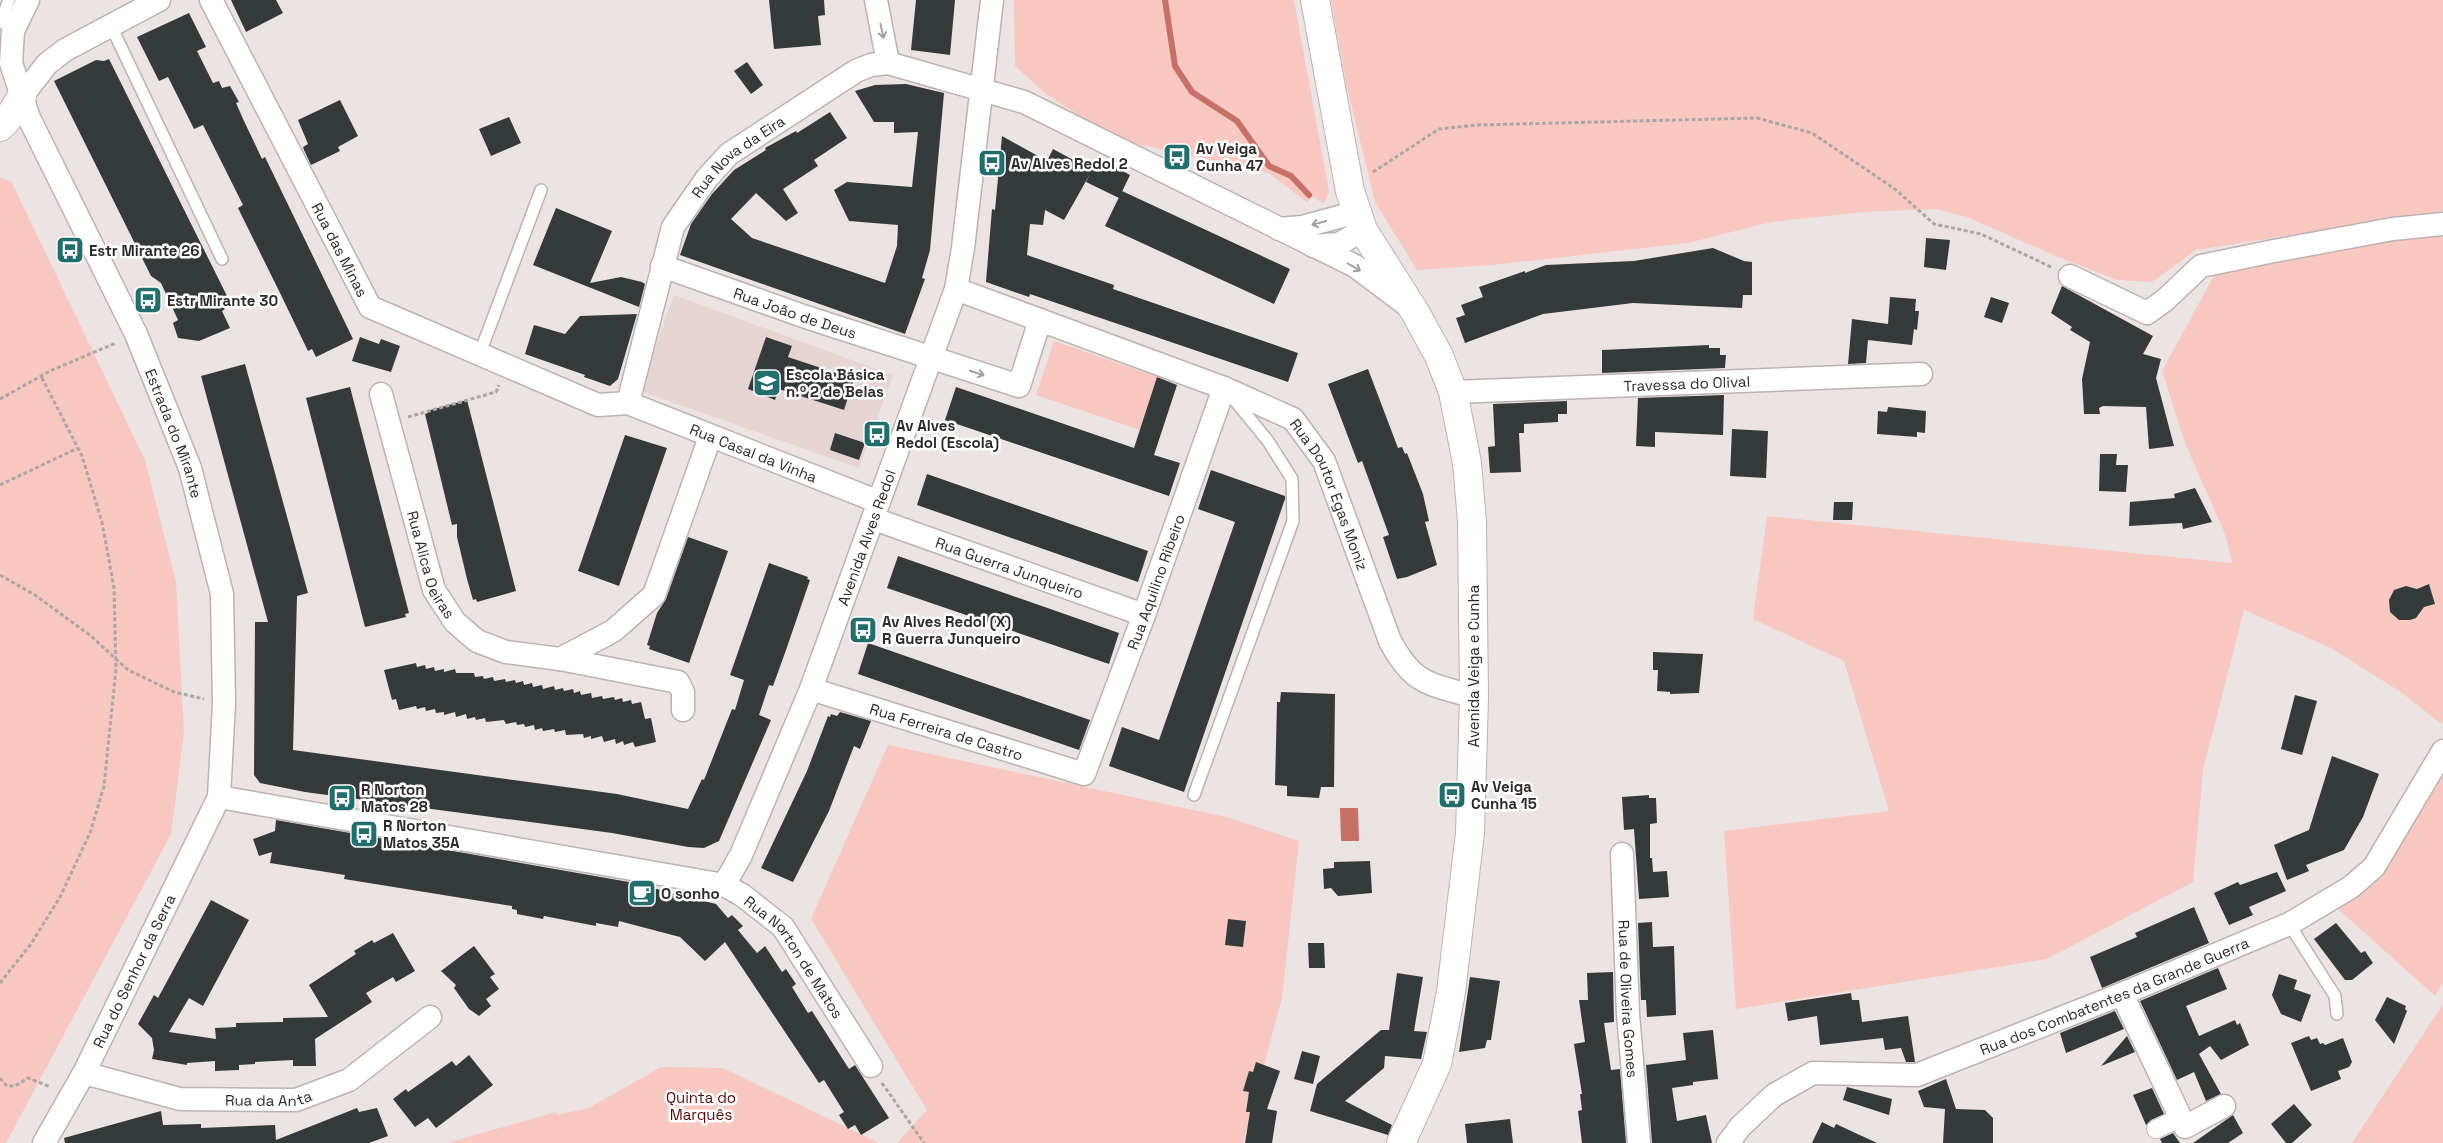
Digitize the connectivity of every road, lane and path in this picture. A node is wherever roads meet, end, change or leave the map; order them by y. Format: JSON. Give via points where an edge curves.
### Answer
{"nodes":[{"id":1,"x":9,"y":0,"type":"edge"},
{"id":2,"x":28,"y":0,"type":"edge"},
{"id":3,"x":159,"y":0,"type":"edge"},
{"id":4,"x":211,"y":0,"type":"edge"},
{"id":5,"x":876,"y":0,"type":"edge"},
{"id":6,"x":992,"y":0,"type":"edge"},
{"id":7,"x":1315,"y":0,"type":"edge"},
{"id":8,"x":0,"y":23,"type":"edge"},
{"id":9,"x":111,"y":26,"type":"junction"},
{"id":10,"x":888,"y":63,"type":"junction"},
{"id":11,"x":982,"y":89,"type":"junction"},
{"id":12,"x":22,"y":96,"type":"junction"},
{"id":13,"x":0,"y":127,"type":"edge"},
{"id":14,"x":1374,"y":172,"type":"dead end"},
{"id":15,"x":541,"y":190,"type":"dead end"},
{"id":16,"x":1360,"y":221,"type":"junction"},
{"id":17,"x":2443,"y":224,"type":"edge"},
{"id":18,"x":1279,"y":229,"type":"junction"},
{"id":19,"x":1312,"y":246,"type":"junction"},
{"id":20,"x":222,"y":259,"type":"dead end"},
{"id":21,"x":662,"y":266,"type":"junction"},
{"id":22,"x":2070,"y":276,"type":"joint"},
{"id":23,"x":956,"y":289,"type":"junction"},
{"id":24,"x":1415,"y":312,"type":"junction"},
{"id":25,"x":1040,"y":320,"type":"junction"},
{"id":26,"x":136,"y":334,"type":"junction"},
{"id":27,"x":480,"y":353,"type":"junction"},
{"id":28,"x":930,"y":358,"type":"junction"},
{"id":29,"x":507,"y":366,"type":"junction"},
{"id":30,"x":1921,"y":374,"type":"dead end"},
{"id":31,"x":41,"y":376,"type":"junction"},
{"id":32,"x":1224,"y":388,"type":"junction"},
{"id":33,"x":1453,"y":392,"type":"junction"},
{"id":34,"x":381,"y":394,"type":"dead end"},
{"id":35,"x":0,"y":399,"type":"edge"},
{"id":36,"x":628,"y":403,"type":"junction"},
{"id":37,"x":389,"y":422,"type":"junction"},
{"id":38,"x":710,"y":437,"type":"junction"},
{"id":39,"x":78,"y":448,"type":"junction"},
{"id":40,"x":0,"y":485,"type":"edge"},
{"id":41,"x":877,"y":511,"type":"junction"},
{"id":42,"x":0,"y":575,"type":"edge"},
{"id":43,"x":1144,"y":615,"type":"junction"},
{"id":44,"x":116,"y":658,"type":"junction"},
{"id":45,"x":560,"y":659,"type":"junction"},
{"id":46,"x":811,"y":689,"type":"junction"},
{"id":47,"x":1474,"y":697,"type":"junction"},
{"id":48,"x":224,"y":704,"type":"junction"},
{"id":49,"x":683,"y":710,"type":"dead end"},
{"id":50,"x":2443,"y":751,"type":"edge"},
{"id":51,"x":1084,"y":774,"type":"joint"},
{"id":52,"x":219,"y":796,"type":"junction"},
{"id":53,"x":1194,"y":796,"type":"dead end"},
{"id":54,"x":1622,"y":854,"type":"dead end"},
{"id":55,"x":724,"y":885,"type":"junction"},
{"id":56,"x":2289,"y":924,"type":"junction"},
{"id":57,"x":0,"y":983,"type":"edge"},
{"id":58,"x":2122,"y":994,"type":"junction"},
{"id":59,"x":2337,"y":1014,"type":"dead end"},
{"id":60,"x":430,"y":1017,"type":"dead end"},
{"id":61,"x":871,"y":1066,"type":"joint"},
{"id":62,"x":84,"y":1073,"type":"junction"},
{"id":63,"x":0,"y":1078,"type":"edge"},
{"id":64,"x":70,"y":1096,"type":"junction"},
{"id":65,"x":2224,"y":1106,"type":"dead end"},
{"id":66,"x":2180,"y":1118,"type":"junction"},
{"id":67,"x":2156,"y":1129,"type":"dead end"},
{"id":68,"x":44,"y":1143,"type":"edge"},
{"id":69,"x":924,"y":1143,"type":"edge"},
{"id":70,"x":1401,"y":1143,"type":"edge"},
{"id":71,"x":1639,"y":1143,"type":"edge"},
{"id":72,"x":1728,"y":1143,"type":"edge"}],
"edges":[{"from":1,"to":8,"type":"lane"},
{"from":2,"to":12,"type":"street","name":"Estrada do Mirante","via":[[13,31],[11,46],[11,63]]},
{"from":3,"to":9,"type":"street"},
{"from":4,"to":27,"type":"street","name":"Rua das Minas","via":[[370,307]]},
{"from":5,"to":10,"type":"street","one_way":true},
{"from":6,"to":11,"type":"street","name":"Avenida Alves Redol"},
{"from":7,"to":16,"type":"street","via":[[1350,191]]},
{"from":9,"to":12,"type":"street","via":[[47,64]]},
{"from":9,"to":20,"type":"lane"},
{"from":10,"to":11,"type":"street","name":"Rua Nova da Eira"},
{"from":10,"to":21,"type":"street","name":"Rua Nova da Eira","via":[[856,72],[729,154],[706,178],[673,227]]},
{"from":11,"to":18,"type":"street","name":"Avenida Veiga e Cunha","via":[[1024,102]]},
{"from":11,"to":23,"type":"street","name":"Avenida Alves Redol"},
{"from":12,"to":13,"type":"street"},
{"from":12,"to":26,"type":"street","name":"Estrada do Mirante","via":[[29,118]]},
{"from":14,"to":22,"type":"path","via":[[1439,129],[1757,118],[1812,133],[1895,189],[1934,224],[1981,234]]},
{"from":15,"to":27,"type":"lane"},
{"from":16,"to":18,"type":"street","one_way":true},
{"from":16,"to":19,"type":"street","via":[[1339,244]]},
{"from":16,"to":24,"type":"street"},
{"from":17,"to":22,"type":"street","via":[[2393,229],[2201,266],[2147,313]]},
{"from":18,"to":19,"type":"street","name":"Avenida Veiga e Cunha"},
{"from":19,"to":24,"type":"street","name":"Avenida Veiga e Cunha","one_way":true,"via":[[1355,266]]},
{"from":21,"to":28,"type":"street","name":"Rua João de Deus"},
{"from":21,"to":36,"type":"street","name":"Rua Nova da Eira"},
{"from":23,"to":25,"type":"street","name":"Rua Doutor Egas Moniz"},
{"from":23,"to":28,"type":"street","name":"Avenida Alves Redol"},
{"from":24,"to":33,"type":"street","name":"Avenida Veiga e Cunha","via":[[1439,356]]},
{"from":28,"to":25,"type":"street","one_way":true,"via":[[1019,386]]},
{"from":25,"to":32,"type":"street","name":"Rua Doutor Egas Moniz"},
{"from":26,"to":31,"type":"path"},
{"from":26,"to":48,"type":"street","name":"Estrada do Mirante","via":[[190,468],[222,594]]},
{"from":27,"to":29,"type":"street","name":"Rua das Minas"},
{"from":28,"to":41,"type":"street","name":"Avenida Alves Redol"},
{"from":29,"to":36,"type":"street","name":"Rua das Minas","via":[[598,405]]},
{"from":29,"to":37,"type":"path","via":[[496,392]]},
{"from":30,"to":33,"type":"street","name":"Travessa do Olival"},
{"from":31,"to":35,"type":"path"},
{"from":31,"to":39,"type":"path"},
{"from":32,"to":43,"type":"street","name":"Rua Aquilino Ribeiro"},
{"from":32,"to":47,"type":"street","name":"Rua Doutor Egas Moniz","via":[[1293,419],[1324,461],[1390,641],[1402,664],[1424,681]]},
{"from":32,"to":53,"type":"lane","via":[[1268,441],[1292,479],[1293,521]]},
{"from":33,"to":47,"type":"street","name":"Avenida Veiga e Cunha","via":[[1467,463],[1472,521]]},
{"from":34,"to":37,"type":"street","name":"Rua Alica Oeiras"},
{"from":36,"to":38,"type":"street","name":"Rua Casal da Vinha"},
{"from":37,"to":45,"type":"street","name":"Rua Alica Oeiras","via":[[434,590],[455,622],[477,641],[506,652]]},
{"from":38,"to":41,"type":"street","name":"Rua Casal da Vinha"},
{"from":38,"to":45,"type":"street","via":[[654,595],[613,631]]},
{"from":39,"to":40,"type":"path"},
{"from":39,"to":44,"type":"path","via":[[102,522],[114,588]]},
{"from":41,"to":43,"type":"street","name":"Rua Guerra Junqueiro"},
{"from":41,"to":46,"type":"street","name":"Avenida Alves Redol"},
{"from":42,"to":44,"type":"path","via":[[52,607]]},
{"from":43,"to":51,"type":"street","name":"Rua Aquilino Ribeiro"},
{"from":44,"to":48,"type":"path","via":[[128,670],[174,692]]},
{"from":44,"to":57,"type":"path","via":[[104,786],[90,833],[60,897],[31,944]]},
{"from":45,"to":49,"type":"street","name":"Rua Alica Oeiras","via":[[678,682],[683,692]]},
{"from":46,"to":51,"type":"street","name":"Rua Ferreira de Castro"},
{"from":46,"to":55,"type":"street","name":"Avenida Alves Redol","via":[[741,855]]},
{"from":47,"to":70,"type":"street","name":"Avenida Veiga e Cunha","via":[[1470,833],[1451,992],[1437,1064]]},
{"from":48,"to":52,"type":"street","name":"Estrada do Mirante"},
{"from":50,"to":56,"type":"street","name":"Rua dos Combatentes da Grande Guerra","via":[[2374,867],[2351,887]]},
{"from":52,"to":55,"type":"street","name":"Rua Norton de Matos"},
{"from":52,"to":62,"type":"street","name":"Rua do Senhor da Serra"},
{"from":54,"to":71,"type":"street","name":"Rua de Oliveira Gomes","via":[[1628,1014]]},
{"from":55,"to":61,"type":"street","name":"Rua Norton de Matos","via":[[742,895],[783,928]]},
{"from":56,"to":58,"type":"street","name":"Rua dos Combatentes da Grande Guerra"},
{"from":56,"to":59,"type":"lane","via":[[2335,996]]},
{"from":58,"to":66,"type":"street"},
{"from":58,"to":72,"type":"street","name":"Rua dos Combatentes da Grande Guerra","via":[[1917,1075],[1813,1073],[1774,1095]]},
{"from":60,"to":62,"type":"street","name":"Rua da Anta","via":[[349,1080],[296,1100],[180,1099]]},
{"from":61,"to":69,"type":"path"},
{"from":62,"to":64,"type":"street","name":"Rua do Senhor da Serra"},
{"from":63,"to":64,"type":"path","via":[[6,1086],[15,1086],[28,1078]]},
{"from":64,"to":68,"type":"street","name":"Rua do Senhor da Serra"},
{"from":65,"to":66,"type":"street","via":[[2184,1127]]},
{"from":66,"to":67,"type":"street"}]}
